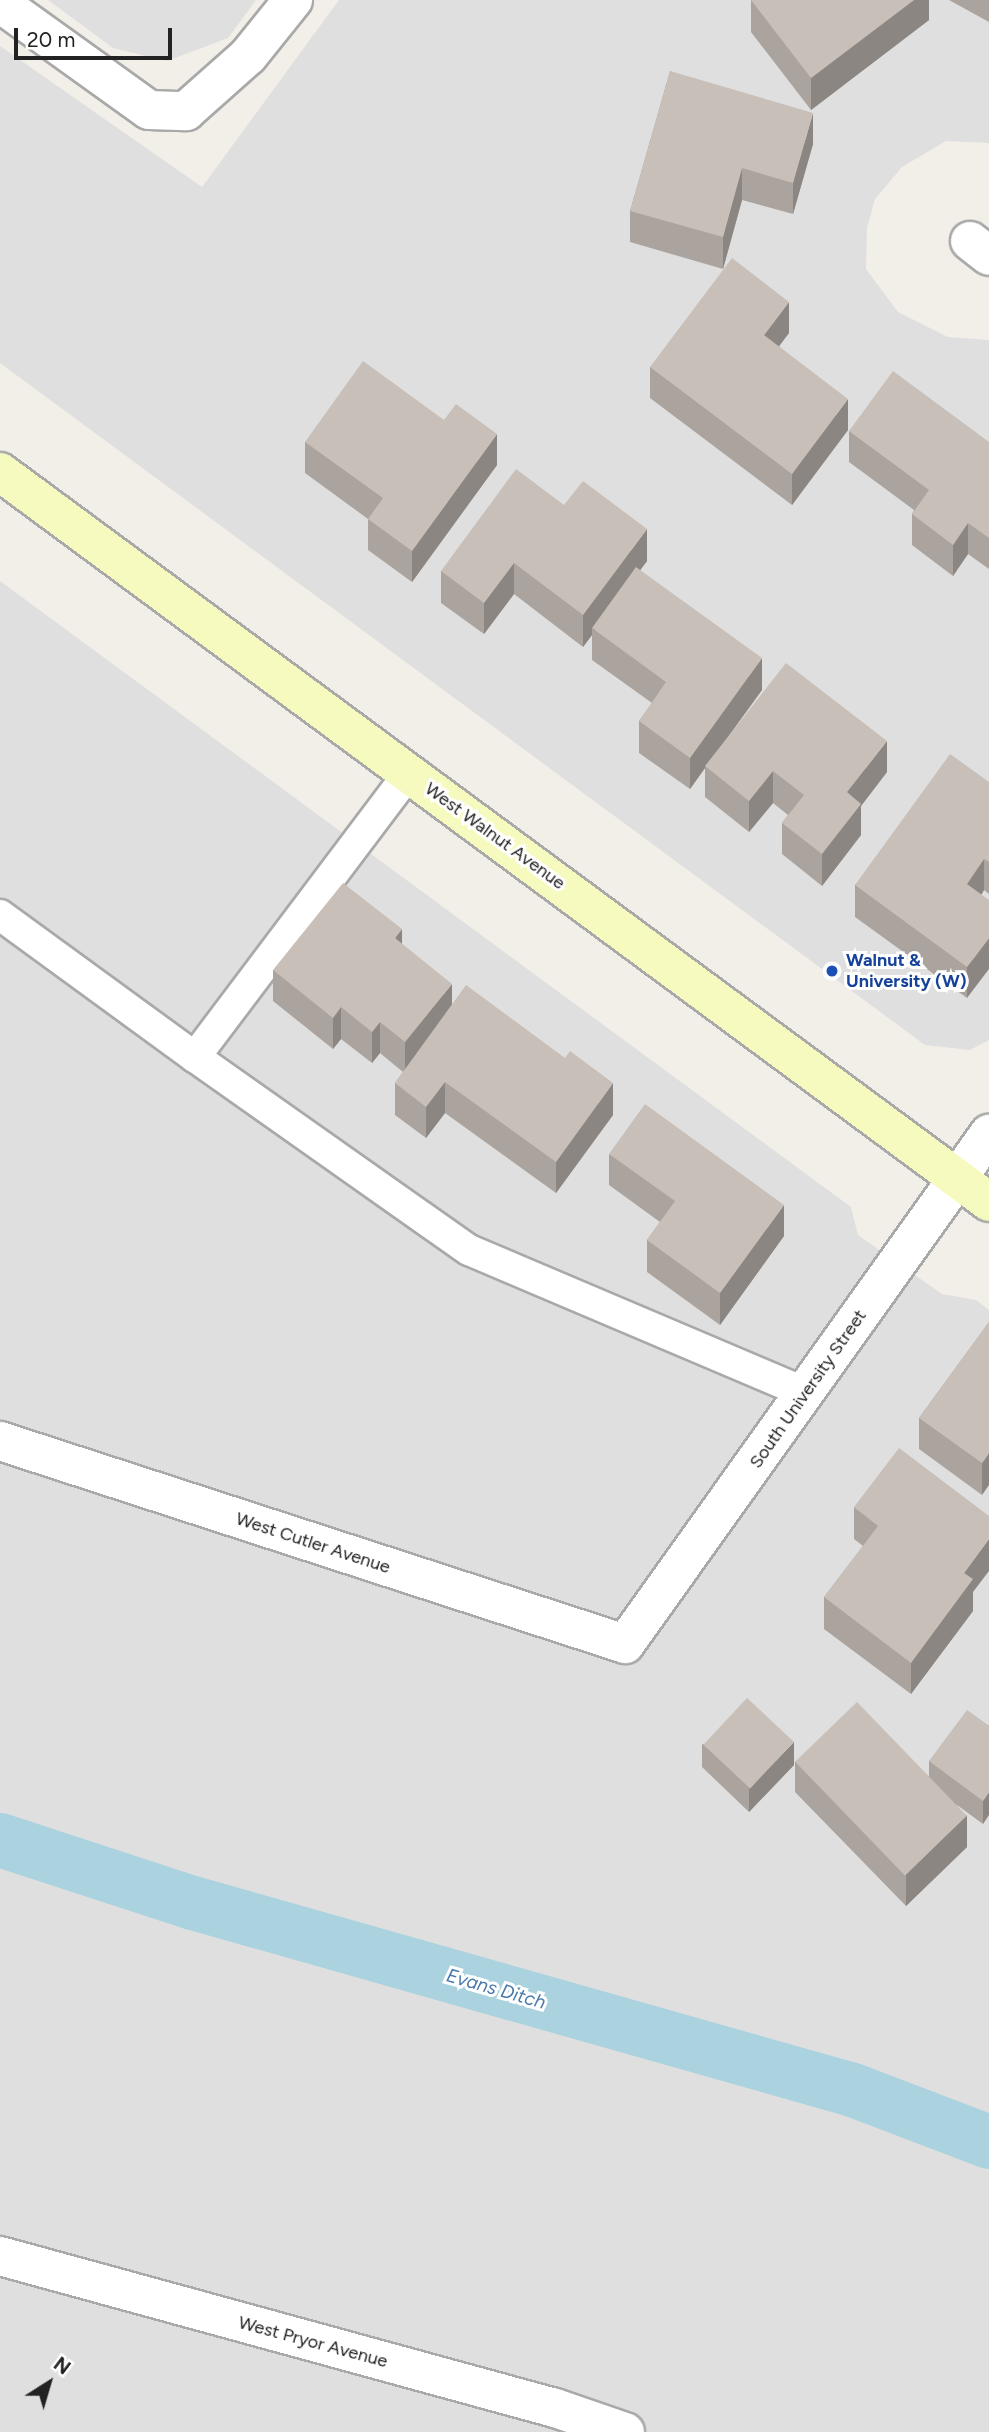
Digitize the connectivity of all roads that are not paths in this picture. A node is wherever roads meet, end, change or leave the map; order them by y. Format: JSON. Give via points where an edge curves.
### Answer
{"nodes":[{"id":1,"x":293,"y":0,"type":"edge"},
{"id":2,"x":0,"y":3,"type":"edge"},
{"id":3,"x":0,"y":472,"type":"edge"},
{"id":4,"x":409,"y":773,"type":"junction"},
{"id":5,"x":0,"y":915,"type":"edge"},
{"id":6,"x":195,"y":1057,"type":"junction"},
{"id":7,"x":989,"y":1134,"type":"edge"},
{"id":8,"x":957,"y":1178,"type":"junction"},
{"id":9,"x":989,"y":1202,"type":"edge"},
{"id":10,"x":806,"y":1393,"type":"junction"},
{"id":11,"x":0,"y":1441,"type":"edge"},
{"id":12,"x":625,"y":1644,"type":"joint"},
{"id":13,"x":0,"y":2256,"type":"edge"},
{"id":14,"x":625,"y":2432,"type":"edge"}],
"edges":[{"from":1,"to":2,"type":"street","via":[[248,56],[186,111],[149,110]]},
{"from":3,"to":4,"type":"main road","name":"West Walnut Avenue"},
{"from":4,"to":6,"type":"lane"},
{"from":4,"to":8,"type":"main road","name":"West Walnut Avenue"},
{"from":5,"to":6,"type":"lane"},
{"from":6,"to":10,"type":"lane","via":[[469,1250]]},
{"from":7,"to":8,"type":"street","name":"South University Street"},
{"from":8,"to":9,"type":"main road","name":"West Walnut Avenue"},
{"from":8,"to":10,"type":"street","name":"South University Street"},
{"from":10,"to":12,"type":"street","name":"South University Street"},
{"from":11,"to":12,"type":"street","name":"West Cutler Avenue"},
{"from":13,"to":14,"type":"street","name":"West Pryor Avenue","via":[[555,2408]]}]}
